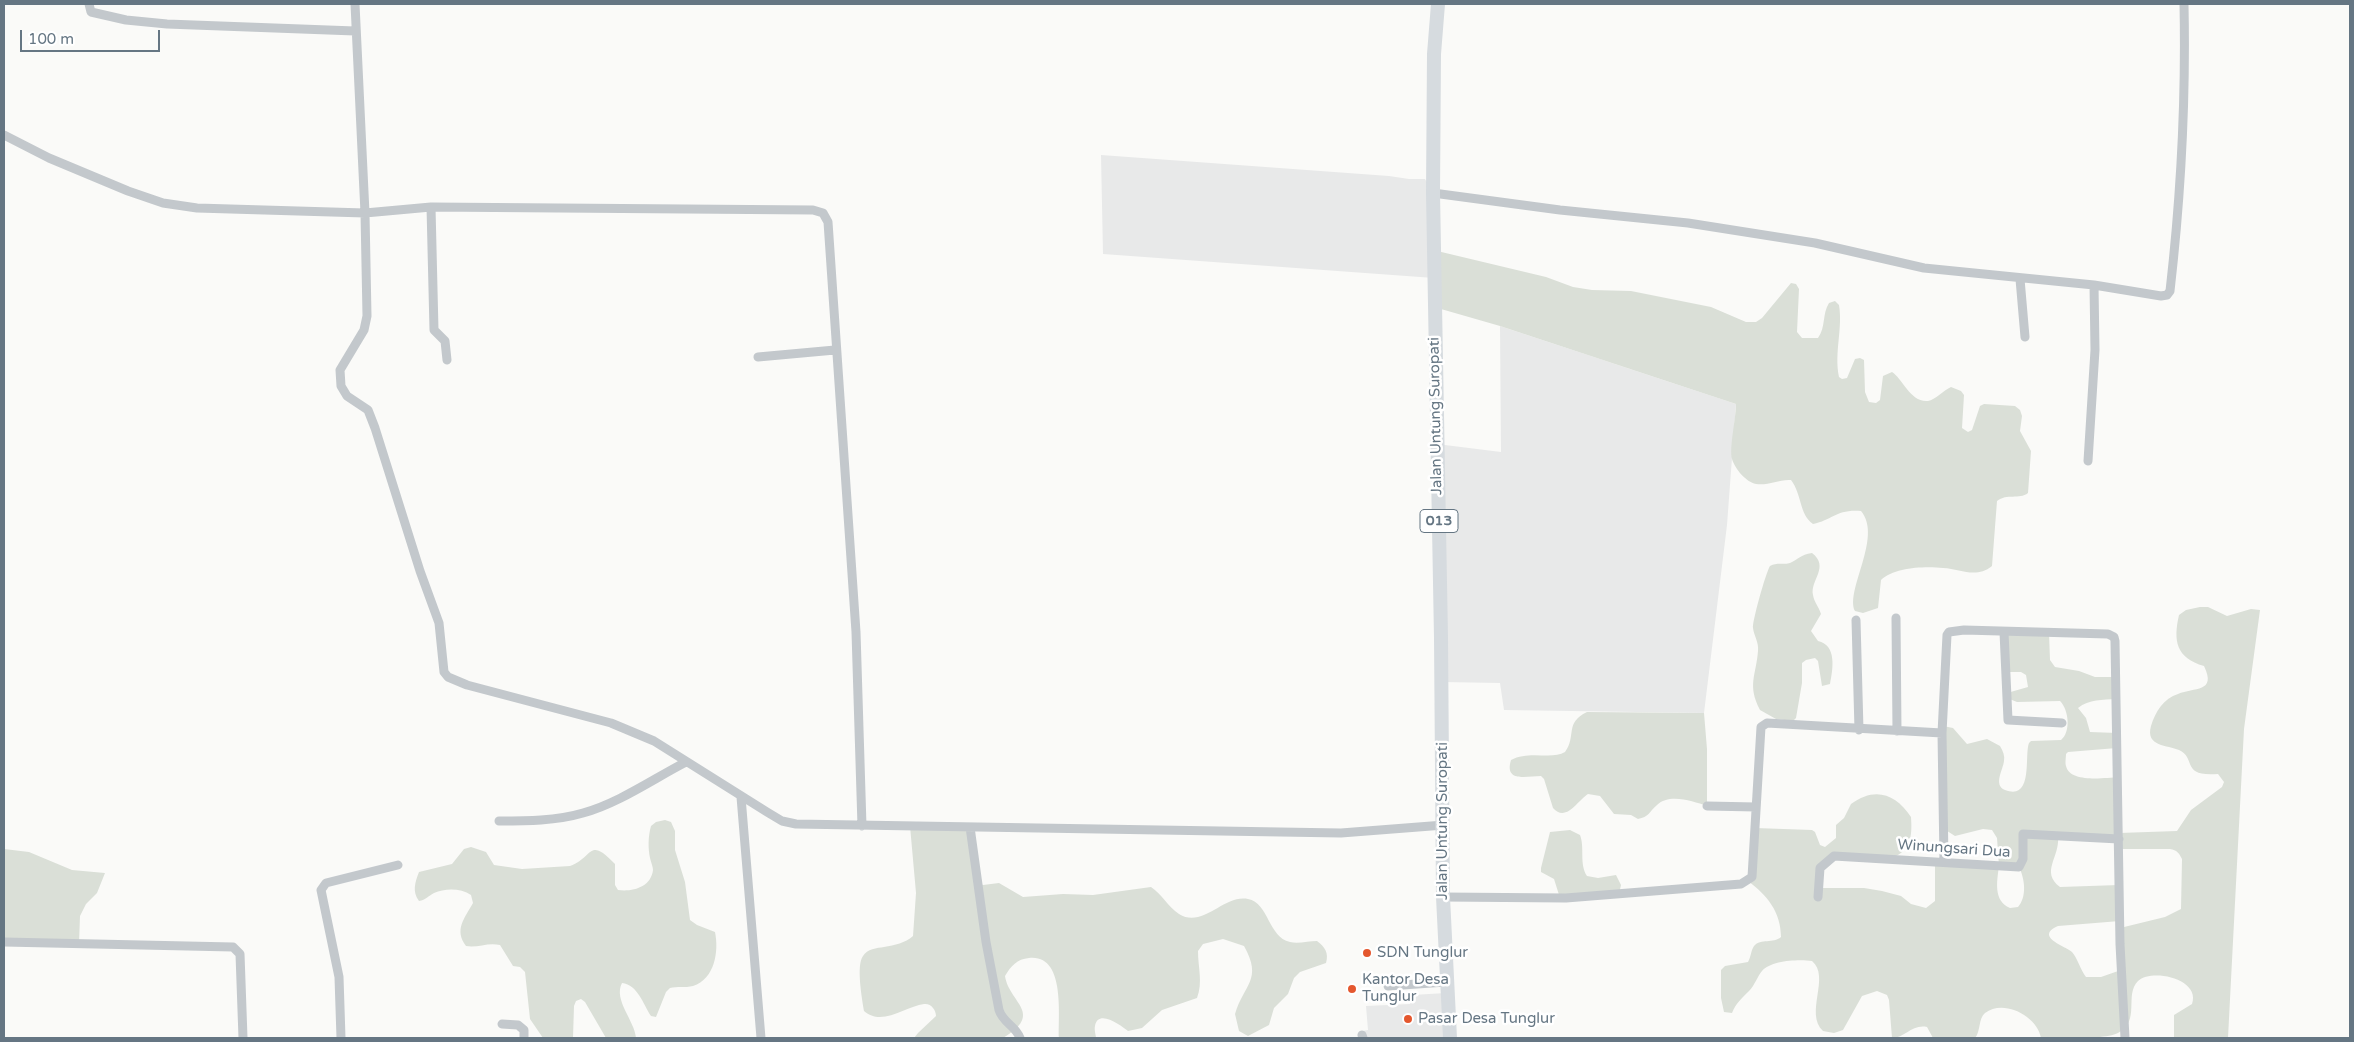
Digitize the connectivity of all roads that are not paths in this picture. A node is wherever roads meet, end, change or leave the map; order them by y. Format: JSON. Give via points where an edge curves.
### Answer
{"nodes":[{"id":1,"x":89,"y":4,"type":"edge"},
{"id":2,"x":355,"y":4,"type":"edge"},
{"id":3,"x":1438,"y":4,"type":"edge"},
{"id":4,"x":2184,"y":4,"type":"edge"},
{"id":5,"x":355,"y":31,"type":"junction"},
{"id":6,"x":4,"y":135,"type":"edge"},
{"id":7,"x":1433,"y":193,"type":"junction"},
{"id":8,"x":431,"y":207,"type":"junction"},
{"id":9,"x":365,"y":213,"type":"junction"},
{"id":10,"x":2020,"y":278,"type":"junction"},
{"id":11,"x":2094,"y":285,"type":"junction"},
{"id":12,"x":2025,"y":337,"type":"dead end"},
{"id":13,"x":835,"y":350,"type":"junction"},
{"id":14,"x":758,"y":357,"type":"dead end"},
{"id":15,"x":447,"y":360,"type":"dead end"},
{"id":16,"x":2088,"y":461,"type":"dead end"},
{"id":17,"x":1896,"y":618,"type":"dead end"},
{"id":18,"x":1856,"y":620,"type":"dead end"},
{"id":19,"x":2004,"y":632,"type":"junction"},
{"id":20,"x":2062,"y":723,"type":"dead end"},
{"id":21,"x":1859,"y":730,"type":"junction"},
{"id":22,"x":1897,"y":731,"type":"junction"},
{"id":23,"x":1942,"y":733,"type":"junction"},
{"id":24,"x":686,"y":762,"type":"junction"},
{"id":25,"x":741,"y":797,"type":"junction"},
{"id":26,"x":1707,"y":806,"type":"dead end"},
{"id":27,"x":1756,"y":807,"type":"junction"},
{"id":28,"x":499,"y":821,"type":"dead end"},
{"id":29,"x":1444,"y":825,"type":"junction"},
{"id":30,"x":862,"y":826,"type":"junction"},
{"id":31,"x":970,"y":827,"type":"junction"},
{"id":32,"x":2119,"y":840,"type":"junction"},
{"id":33,"x":1944,"y":861,"type":"junction"},
{"id":34,"x":398,"y":865,"type":"dead end"},
{"id":35,"x":1443,"y":897,"type":"junction"},
{"id":36,"x":1818,"y":897,"type":"dead end"},
{"id":37,"x":4,"y":942,"type":"edge"},
{"id":38,"x":1446,"y":982,"type":"junction"},
{"id":39,"x":1388,"y":986,"type":"dead end"},
{"id":40,"x":502,"y":1024,"type":"dead end"},
{"id":41,"x":243,"y":1038,"type":"edge"},
{"id":42,"x":341,"y":1038,"type":"edge"},
{"id":43,"x":524,"y":1038,"type":"edge"},
{"id":44,"x":761,"y":1038,"type":"edge"},
{"id":45,"x":1020,"y":1038,"type":"edge"},
{"id":46,"x":1450,"y":1038,"type":"edge"},
{"id":47,"x":2125,"y":1038,"type":"edge"}],
"edges":[{"from":1,"to":5,"type":"street","via":[[91,12],[134,21]]},
{"from":2,"to":5,"type":"street"},
{"from":3,"to":7,"type":"main road","name":"Jalan Untung Suropati","number":"013","via":[[1434,54]]},
{"from":4,"to":11,"type":"street","via":[[2184,119],[2177,238],[2170,291],[2162,296]]},
{"from":5,"to":9,"type":"street"},
{"from":6,"to":9,"type":"street","via":[[85,174],[164,203],[197,208]]},
{"from":7,"to":10,"type":"street","via":[[1688,223],[1815,243],[1924,268]]},
{"from":7,"to":29,"type":"main road","name":"Jalan Untung Suropati","number":"013"},
{"from":8,"to":9,"type":"street"},
{"from":8,"to":13,"type":"street","via":[[813,210],[823,213],[828,222]]},
{"from":8,"to":15,"type":"street","via":[[434,330],[445,341]]},
{"from":9,"to":24,"type":"street","via":[[367,316],[364,330],[340,370],[341,386],[347,396],[368,410],[375,428],[439,623],[444,672],[467,685],[611,723],[654,741]]},
{"from":10,"to":11,"type":"street"},
{"from":10,"to":12,"type":"street"},
{"from":11,"to":16,"type":"street","via":[[2095,350]]},
{"from":13,"to":14,"type":"street"},
{"from":13,"to":30,"type":"street","via":[[856,632]]},
{"from":17,"to":22,"type":"street"},
{"from":18,"to":21,"type":"street"},
{"from":19,"to":20,"type":"street","via":[[2008,720]]},
{"from":19,"to":23,"type":"street","via":[[1952,631],[1946,635]]},
{"from":19,"to":32,"type":"street","via":[[2114,636]]},
{"from":21,"to":22,"type":"street"},
{"from":21,"to":27,"type":"street","via":[[1767,723],[1760,727]]},
{"from":22,"to":23,"type":"street"},
{"from":23,"to":33,"type":"street"},
{"from":24,"to":25,"type":"street"},
{"from":24,"to":28,"type":"street","via":[[581,814]]},
{"from":25,"to":30,"type":"street","via":[[782,821]]},
{"from":25,"to":44,"type":"street"},
{"from":26,"to":27,"type":"street"},
{"from":27,"to":35,"type":"street","via":[[1752,877],[1741,884],[1566,898]]},
{"from":29,"to":31,"type":"street","via":[[1341,833]]},
{"from":29,"to":35,"type":"main road","name":"Jalan Untung Suropati","number":"013"},
{"from":30,"to":31,"type":"street"},
{"from":31,"to":45,"type":"street","via":[[999,1010]]},
{"from":32,"to":33,"type":"street","name":"Winungsari Dua","via":[[2023,834],[2023,859],[2019,867]]},
{"from":32,"to":47,"type":"street"},
{"from":33,"to":36,"type":"street","name":"Winungsari Dua","via":[[1834,856],[1820,868]]},
{"from":34,"to":42,"type":"street","via":[[326,883],[321,890],[339,977]]},
{"from":35,"to":38,"type":"main road","name":"Jalan Untung Suropati","number":"013"},
{"from":37,"to":41,"type":"street","via":[[233,947],[240,954]]},
{"from":38,"to":39,"type":"street"},
{"from":38,"to":46,"type":"main road","name":"Jalan Untung Suropati","number":"013"},
{"from":40,"to":43,"type":"street","via":[[518,1025],[524,1030]]}]}
